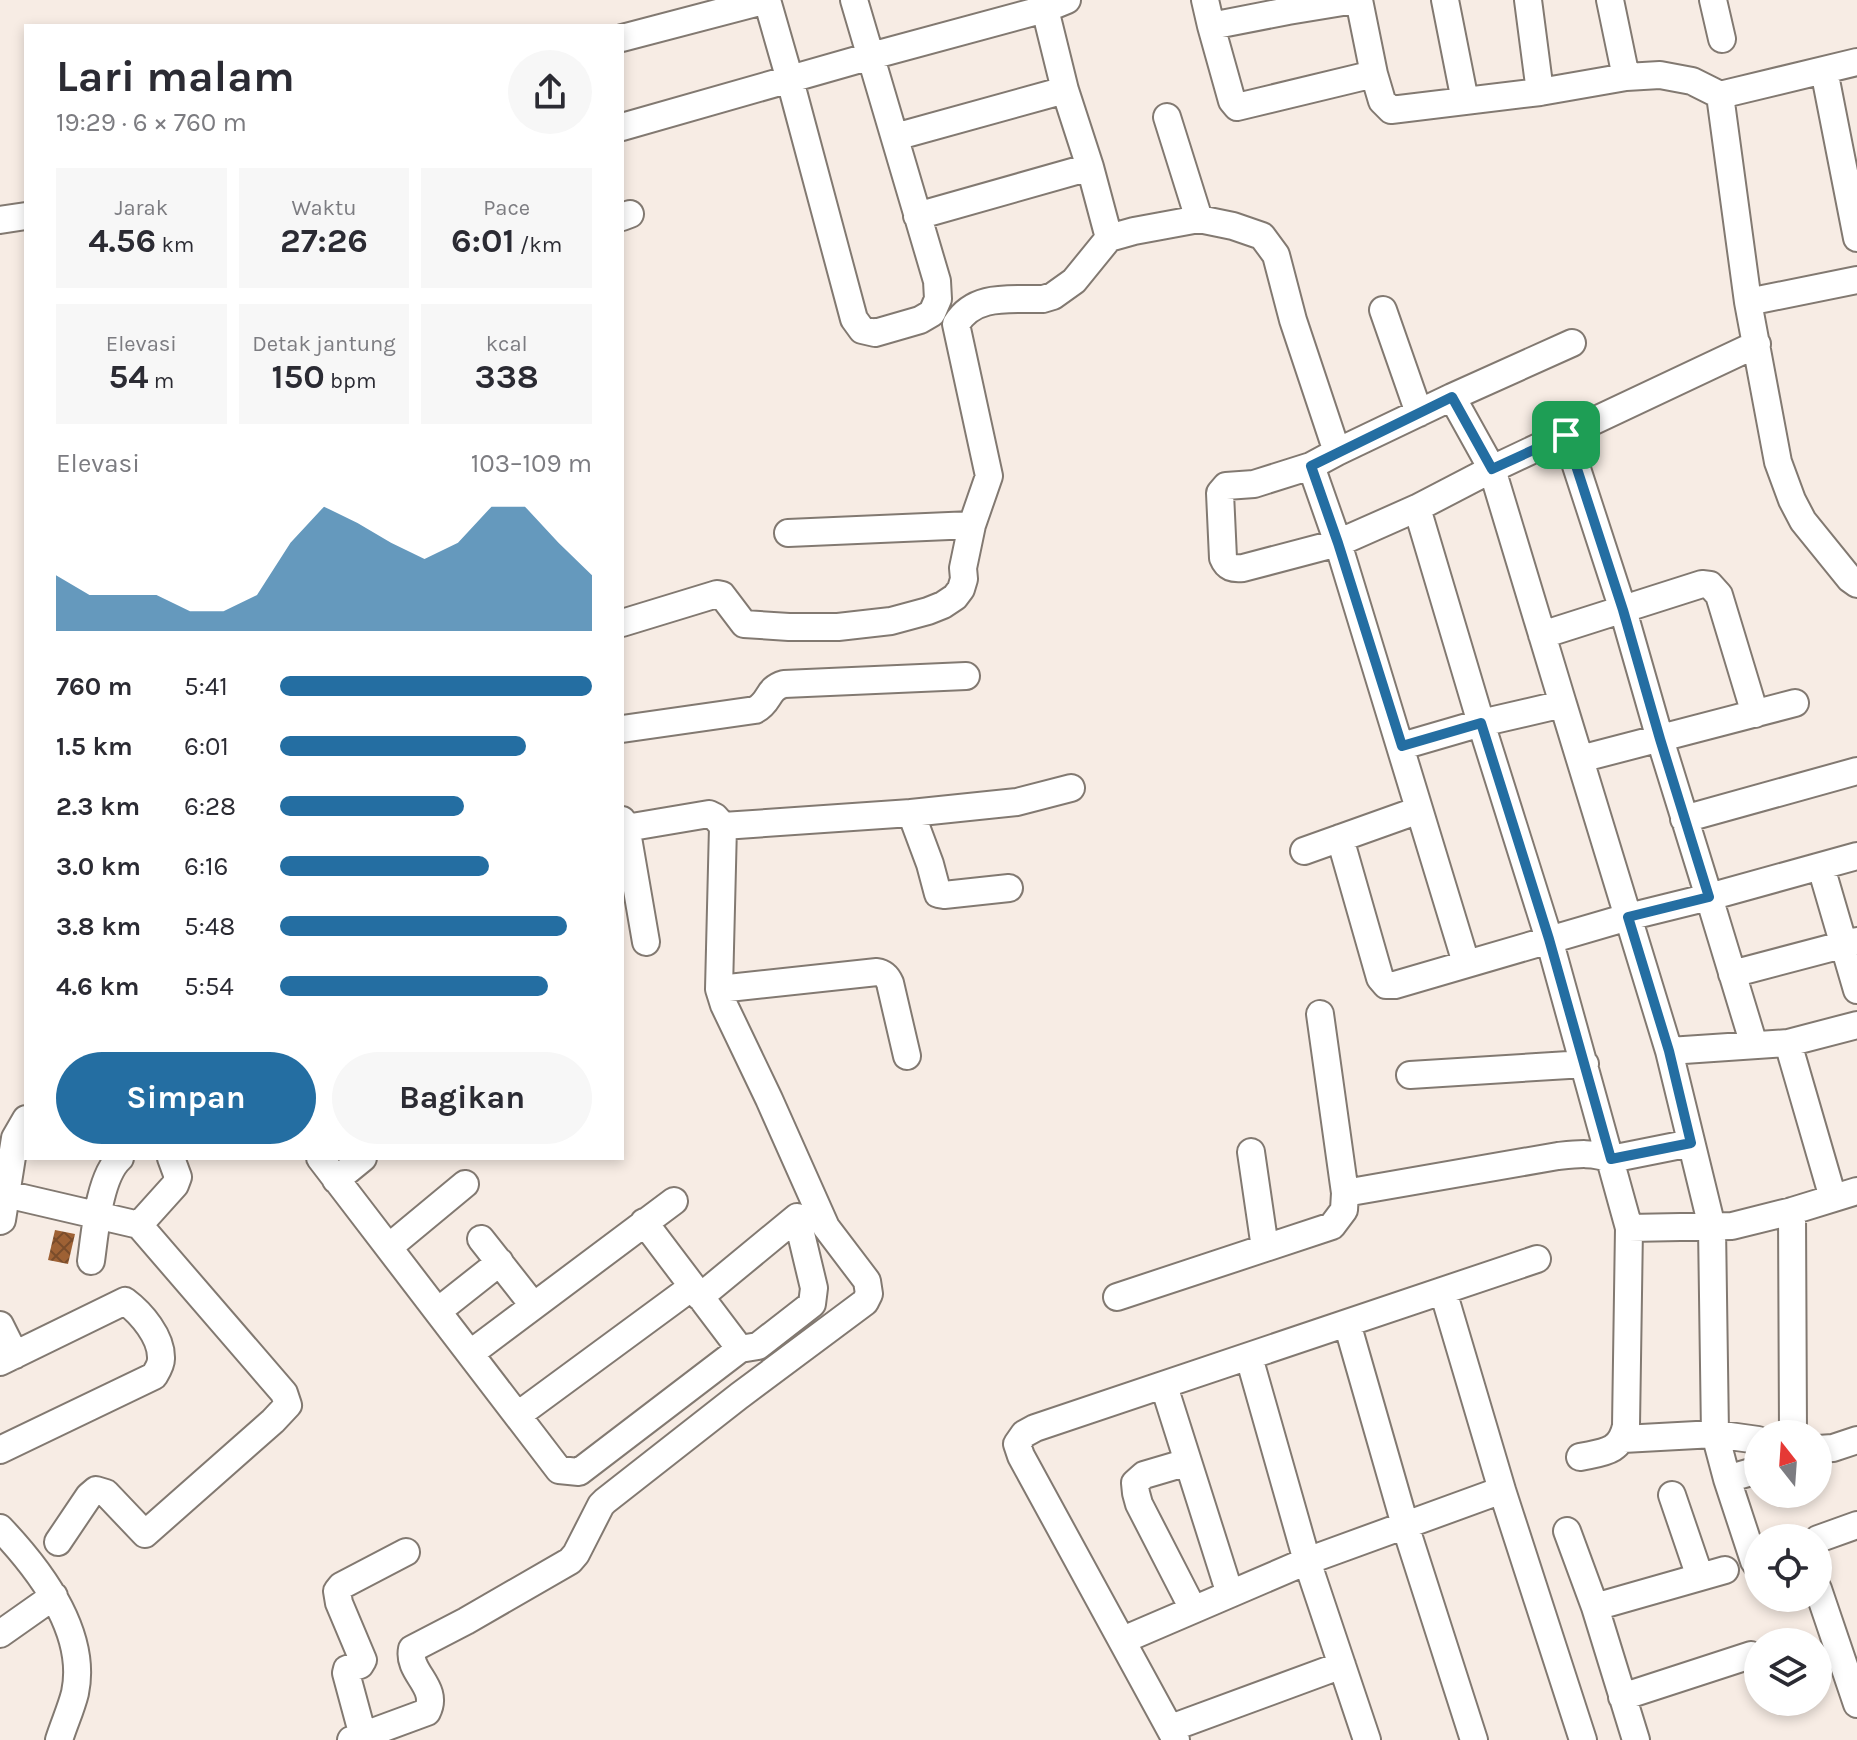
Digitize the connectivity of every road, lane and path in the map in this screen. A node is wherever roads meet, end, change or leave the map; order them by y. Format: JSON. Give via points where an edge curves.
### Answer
{"nodes":[{"id":1,"x":854,"y":0,"type":"edge"},
{"id":2,"x":1205,"y":0,"type":"edge"},
{"id":3,"x":1357,"y":0,"type":"edge"},
{"id":4,"x":1445,"y":0,"type":"edge"},
{"id":5,"x":1528,"y":0,"type":"edge"},
{"id":6,"x":1610,"y":0,"type":"edge"},
{"id":7,"x":1713,"y":0,"type":"edge"},
{"id":8,"x":1038,"y":6,"type":"edge"},
{"id":9,"x":1211,"y":26,"type":"junction"},
{"id":10,"x":624,"y":37,"type":"edge"},
{"id":11,"x":1722,"y":39,"type":"dead end"},
{"id":12,"x":871,"y":56,"type":"junction"},
{"id":13,"x":1857,"y":62,"type":"edge"},
{"id":14,"x":1824,"y":70,"type":"junction"},
{"id":15,"x":1374,"y":74,"type":"junction"},
{"id":16,"x":1626,"y":77,"type":"junction"},
{"id":17,"x":790,"y":80,"type":"junction"},
{"id":18,"x":1065,"y":90,"type":"junction"},
{"id":19,"x":1540,"y":92,"type":"junction"},
{"id":20,"x":1720,"y":95,"type":"junction"},
{"id":21,"x":1465,"y":101,"type":"junction"},
{"id":22,"x":1167,"y":117,"type":"dead end"},
{"id":23,"x":624,"y":126,"type":"edge"},
{"id":24,"x":895,"y":137,"type":"junction"},
{"id":25,"x":1090,"y":167,"type":"junction"},
{"id":26,"x":24,"y":216,"type":"edge"},
{"id":27,"x":917,"y":216,"type":"junction"},
{"id":28,"x":1199,"y":219,"type":"junction"},
{"id":29,"x":0,"y":220,"type":"edge"},
{"id":30,"x":1109,"y":238,"type":"junction"},
{"id":31,"x":1857,"y":238,"type":"edge"},
{"id":32,"x":1857,"y":280,"type":"edge"},
{"id":33,"x":1748,"y":302,"type":"junction"},
{"id":34,"x":1383,"y":310,"type":"dead end"},
{"id":35,"x":1572,"y":343,"type":"dead end"},
{"id":36,"x":1757,"y":344,"type":"junction"},
{"id":37,"x":1452,"y":397,"type":"junction"},
{"id":38,"x":1419,"y":413,"type":"junction"},
{"id":39,"x":1566,"y":435,"type":"junction"},
{"id":40,"x":1337,"y":452,"type":"junction"},
{"id":41,"x":1311,"y":466,"type":"junction"},
{"id":42,"x":1492,"y":469,"type":"junction"},
{"id":43,"x":1417,"y":508,"type":"junction"},
{"id":44,"x":972,"y":525,"type":"junction"},
{"id":45,"x":788,"y":533,"type":"dead end"},
{"id":46,"x":1338,"y":543,"type":"junction"},
{"id":47,"x":1857,"y":584,"type":"edge"},
{"id":48,"x":1623,"y":610,"type":"junction"},
{"id":49,"x":624,"y":622,"type":"edge"},
{"id":50,"x":1542,"y":635,"type":"junction"},
{"id":51,"x":966,"y":676,"type":"dead end"},
{"id":52,"x":1795,"y":703,"type":"dead end"},
{"id":53,"x":1563,"y":704,"type":"junction"},
{"id":54,"x":1755,"y":714,"type":"junction"},
{"id":55,"x":1481,"y":723,"type":"junction"},
{"id":56,"x":624,"y":729,"type":"edge"},
{"id":57,"x":1660,"y":739,"type":"junction"},
{"id":58,"x":1402,"y":746,"type":"junction"},
{"id":59,"x":1580,"y":759,"type":"junction"},
{"id":60,"x":1857,"y":771,"type":"edge"},
{"id":61,"x":1071,"y":788,"type":"dead end"},
{"id":62,"x":1419,"y":810,"type":"junction"},
{"id":63,"x":911,"y":813,"type":"junction"},
{"id":64,"x":1684,"y":819,"type":"junction"},
{"id":65,"x":624,"y":823,"type":"edge"},
{"id":66,"x":723,"y":826,"type":"junction"},
{"id":67,"x":1340,"y":838,"type":"junction"},
{"id":68,"x":1304,"y":851,"type":"dead end"},
{"id":69,"x":1857,"y":856,"type":"edge"},
{"id":70,"x":1821,"y":867,"type":"junction"},
{"id":71,"x":1009,"y":888,"type":"dead end"},
{"id":72,"x":1709,"y":897,"type":"junction"},
{"id":73,"x":1628,"y":917,"type":"junction"},
{"id":74,"x":1549,"y":939,"type":"junction"},
{"id":75,"x":646,"y":942,"type":"dead end"},
{"id":76,"x":1851,"y":943,"type":"edge"},
{"id":77,"x":1466,"y":963,"type":"junction"},
{"id":78,"x":1732,"y":974,"type":"junction"},
{"id":79,"x":719,"y":989,"type":"junction"},
{"id":80,"x":1857,"y":990,"type":"edge"},
{"id":81,"x":1320,"y":1014,"type":"dead end"},
{"id":82,"x":1857,"y":1025,"type":"edge"},
{"id":83,"x":1788,"y":1043,"type":"junction"},
{"id":84,"x":1754,"y":1045,"type":"junction"},
{"id":85,"x":1669,"y":1051,"type":"junction"},
{"id":86,"x":907,"y":1056,"type":"dead end"},
{"id":87,"x":1585,"y":1064,"type":"junction"},
{"id":88,"x":1410,"y":1075,"type":"dead end"},
{"id":89,"x":24,"y":1122,"type":"edge"},
{"id":90,"x":1691,"y":1143,"type":"junction"},
{"id":91,"x":1251,"y":1152,"type":"dead end"},
{"id":92,"x":1611,"y":1159,"type":"junction"},
{"id":93,"x":118,"y":1160,"type":"edge"},
{"id":94,"x":172,"y":1160,"type":"edge"},
{"id":95,"x":321,"y":1160,"type":"edge"},
{"id":96,"x":361,"y":1160,"type":"edge"},
{"id":97,"x":336,"y":1180,"type":"junction"},
{"id":98,"x":465,"y":1184,"type":"dead end"},
{"id":99,"x":1345,"y":1193,"type":"junction"},
{"id":100,"x":6,"y":1194,"type":"junction"},
{"id":101,"x":1845,"y":1195,"type":"edge"},
{"id":102,"x":674,"y":1201,"type":"dead end"},
{"id":103,"x":1792,"y":1211,"type":"junction"},
{"id":104,"x":97,"y":1214,"type":"junction"},
{"id":105,"x":0,"y":1221,"type":"edge"},
{"id":106,"x":644,"y":1222,"type":"junction"},
{"id":107,"x":139,"y":1225,"type":"junction"},
{"id":108,"x":1712,"y":1227,"type":"junction"},
{"id":109,"x":1629,"y":1228,"type":"junction"},
{"id":110,"x":481,"y":1239,"type":"dead end"},
{"id":111,"x":389,"y":1247,"type":"junction"},
{"id":112,"x":1265,"y":1248,"type":"junction"},
{"id":113,"x":1537,"y":1259,"type":"dead end"},
{"id":114,"x":91,"y":1261,"type":"dead end"},
{"id":115,"x":500,"y":1262,"type":"junction"},
{"id":116,"x":1443,"y":1291,"type":"junction"},
{"id":117,"x":696,"y":1292,"type":"junction"},
{"id":118,"x":1117,"y":1297,"type":"dead end"},
{"id":119,"x":533,"y":1305,"type":"junction"},
{"id":120,"x":438,"y":1311,"type":"junction"},
{"id":121,"x":1347,"y":1323,"type":"junction"},
{"id":122,"x":0,"y":1325,"type":"edge"},
{"id":123,"x":740,"y":1349,"type":"junction"},
{"id":124,"x":471,"y":1353,"type":"junction"},
{"id":125,"x":1249,"y":1357,"type":"junction"},
{"id":126,"x":7,"y":1358,"type":"edge"},
{"id":127,"x":1164,"y":1386,"type":"junction"},
{"id":128,"x":518,"y":1415,"type":"junction"},
{"id":129,"x":1793,"y":1420,"type":"edge"},
{"id":130,"x":1715,"y":1434,"type":"junction"},
{"id":131,"x":1744,"y":1438,"type":"edge"},
{"id":132,"x":1623,"y":1439,"type":"junction"},
{"id":133,"x":1857,"y":1440,"type":"edge"},
{"id":134,"x":1832,"y":1448,"type":"edge"},
{"id":135,"x":0,"y":1450,"type":"edge"},
{"id":136,"x":1580,"y":1457,"type":"dead end"},
{"id":137,"x":1188,"y":1462,"type":"junction"},
{"id":138,"x":1744,"y":1474,"type":"edge"},
{"id":139,"x":1727,"y":1479,"type":"junction"},
{"id":140,"x":1502,"y":1490,"type":"junction"},
{"id":141,"x":1672,"y":1495,"type":"dead end"},
{"id":142,"x":1405,"y":1525,"type":"junction"},
{"id":143,"x":1857,"y":1525,"type":"edge"},
{"id":144,"x":1744,"y":1527,"type":"edge"},
{"id":145,"x":0,"y":1528,"type":"edge"},
{"id":146,"x":1567,"y":1531,"type":"dead end"},
{"id":147,"x":1832,"y":1534,"type":"edge"},
{"id":148,"x":58,"y":1542,"type":"dead end"},
{"id":149,"x":406,"y":1552,"type":"dead end"},
{"id":150,"x":1307,"y":1561,"type":"junction"},
{"id":151,"x":1230,"y":1594,"type":"junction"},
{"id":152,"x":54,"y":1596,"type":"junction"},
{"id":153,"x":1595,"y":1607,"type":"junction"},
{"id":154,"x":1193,"y":1609,"type":"junction"},
{"id":155,"x":1826,"y":1612,"type":"edge"},
{"id":156,"x":0,"y":1634,"type":"edge"},
{"id":157,"x":1123,"y":1640,"type":"junction"},
{"id":158,"x":1744,"y":1657,"type":"edge"},
{"id":159,"x":1342,"y":1665,"type":"junction"},
{"id":160,"x":1622,"y":1697,"type":"junction"},
{"id":161,"x":1857,"y":1704,"type":"edge"},
{"id":162,"x":1174,"y":1734,"type":"edge"},
{"id":163,"x":363,"y":1737,"type":"edge"},
{"id":164,"x":59,"y":1740,"type":"edge"},
{"id":165,"x":1367,"y":1740,"type":"edge"},
{"id":166,"x":1474,"y":1740,"type":"edge"},
{"id":167,"x":1583,"y":1740,"type":"edge"},
{"id":168,"x":1636,"y":1740,"type":"edge"}],
"edges":[{"from":1,"to":12,"type":"street"},
{"from":2,"to":9,"type":"street"},
{"from":3,"to":9,"type":"street"},
{"from":3,"to":15,"type":"street"},
{"from":4,"to":21,"type":"street"},
{"from":5,"to":19,"type":"street"},
{"from":6,"to":16,"type":"street"},
{"from":7,"to":11,"type":"street"},
{"from":8,"to":12,"type":"street"},
{"from":8,"to":18,"type":"street"},
{"from":9,"to":15,"type":"street","via":[[1237,107]]},
{"from":10,"to":17,"type":"street","via":[[767,0]]},
{"from":12,"to":17,"type":"street"},
{"from":12,"to":24,"type":"street"},
{"from":13,"to":14,"type":"street"},
{"from":14,"to":20,"type":"street"},
{"from":14,"to":31,"type":"street"},
{"from":15,"to":21,"type":"street","via":[[1382,101],[1391,110]]},
{"from":16,"to":19,"type":"street"},
{"from":16,"to":20,"type":"street","via":[[1660,75],[1692,81]]},
{"from":17,"to":23,"type":"street"},
{"from":17,"to":27,"type":"street","via":[[854,319],[862,330],[875,333],[932,313],[937,281]]},
{"from":18,"to":24,"type":"street"},
{"from":18,"to":25,"type":"street"},
{"from":19,"to":21,"type":"street"},
{"from":20,"to":33,"type":"street"},
{"from":22,"to":28,"type":"street"},
{"from":24,"to":27,"type":"street"},
{"from":25,"to":27,"type":"street"},
{"from":25,"to":30,"type":"street"},
{"from":26,"to":29,"type":"street"},
{"from":28,"to":30,"type":"street"},
{"from":28,"to":40,"type":"street","via":[[1262,236],[1276,255]]},
{"from":30,"to":44,"type":"street","via":[[1074,281],[1053,296],[980,303],[968,308],[956,324],[989,476]]},
{"from":32,"to":33,"type":"street"},
{"from":33,"to":36,"type":"street"},
{"from":34,"to":38,"type":"street"},
{"from":35,"to":37,"type":"street"},
{"from":36,"to":39,"type":"street"},
{"from":36,"to":47,"type":"street","via":[[1778,462],[1792,500],[1803,521]]},
{"from":37,"to":38,"type":"street"},
{"from":37,"to":42,"type":"street"},
{"from":38,"to":40,"type":"street"},
{"from":39,"to":42,"type":"street"},
{"from":39,"to":48,"type":"street"},
{"from":40,"to":41,"type":"street"},
{"from":41,"to":46,"type":"street"},
{"from":41,"to":46,"type":"street","via":[[1254,484],[1226,486],[1220,493],[1223,558],[1231,568],[1243,568]]},
{"from":42,"to":43,"type":"street"},
{"from":42,"to":50,"type":"street"},
{"from":43,"to":46,"type":"street"},
{"from":43,"to":55,"type":"street"},
{"from":44,"to":45,"type":"street"},
{"from":44,"to":49,"type":"street","via":[[961,589],[943,605],[912,616],[838,627],[749,625],[717,594]]},
{"from":46,"to":58,"type":"street"},
{"from":48,"to":50,"type":"street"},
{"from":48,"to":54,"type":"street","via":[[1710,585],[1719,595]]},
{"from":48,"to":57,"type":"street"},
{"from":50,"to":53,"type":"street"},
{"from":51,"to":56,"type":"street","via":[[784,684],[773,688],[755,710]]},
{"from":52,"to":54,"type":"street"},
{"from":53,"to":55,"type":"street"},
{"from":53,"to":59,"type":"street"},
{"from":54,"to":57,"type":"street"},
{"from":55,"to":58,"type":"street"},
{"from":55,"to":74,"type":"street"},
{"from":57,"to":59,"type":"street"},
{"from":57,"to":64,"type":"street"},
{"from":58,"to":62,"type":"street"},
{"from":59,"to":73,"type":"street"},
{"from":60,"to":64,"type":"street"},
{"from":61,"to":63,"type":"street","via":[[1017,802]]},
{"from":62,"to":67,"type":"street"},
{"from":62,"to":77,"type":"street"},
{"from":63,"to":66,"type":"street"},
{"from":63,"to":71,"type":"street","via":[[938,894]]},
{"from":64,"to":72,"type":"street"},
{"from":65,"to":66,"type":"street","via":[[632,827],[709,814]]},
{"from":65,"to":75,"type":"street"},
{"from":66,"to":79,"type":"street"},
{"from":67,"to":68,"type":"street"},
{"from":67,"to":77,"type":"street","via":[[1386,985]]},
{"from":69,"to":70,"type":"street"},
{"from":70,"to":72,"type":"street"},
{"from":70,"to":76,"type":"street"},
{"from":72,"to":73,"type":"street"},
{"from":72,"to":78,"type":"street"},
{"from":73,"to":74,"type":"street"},
{"from":73,"to":85,"type":"street"},
{"from":74,"to":77,"type":"street"},
{"from":74,"to":87,"type":"street"},
{"from":76,"to":78,"type":"street"},
{"from":76,"to":80,"type":"street"},
{"from":78,"to":84,"type":"street"},
{"from":79,"to":86,"type":"street","via":[[883,973]]},
{"from":79,"to":163,"type":"street","via":[[826,1227],[867,1281],[869,1294],[605,1501],[570,1561],[412,1649],[412,1661],[431,1697],[429,1709]]},
{"from":81,"to":99,"type":"street"},
{"from":82,"to":83,"type":"street"},
{"from":83,"to":84,"type":"street"},
{"from":83,"to":101,"type":"street"},
{"from":84,"to":85,"type":"street"},
{"from":85,"to":90,"type":"street"},
{"from":87,"to":88,"type":"street"},
{"from":87,"to":92,"type":"street"},
{"from":89,"to":100,"type":"street","via":[[15,1138]]},
{"from":90,"to":92,"type":"street"},
{"from":90,"to":108,"type":"street"},
{"from":91,"to":112,"type":"street"},
{"from":92,"to":99,"type":"street","via":[[1584,1153],[1558,1156]]},
{"from":92,"to":109,"type":"street"},
{"from":93,"to":104,"type":"street"},
{"from":94,"to":107,"type":"street","via":[[178,1177],[175,1185]]},
{"from":95,"to":97,"type":"street"},
{"from":96,"to":97,"type":"street"},
{"from":97,"to":111,"type":"street"},
{"from":98,"to":111,"type":"street"},
{"from":99,"to":112,"type":"street","via":[[1344,1210],[1332,1226]]},
{"from":100,"to":104,"type":"street"},
{"from":100,"to":105,"type":"street"},
{"from":101,"to":103,"type":"street"},
{"from":102,"to":106,"type":"street"},
{"from":103,"to":108,"type":"street"},
{"from":103,"to":129,"type":"street"},
{"from":104,"to":107,"type":"street"},
{"from":104,"to":114,"type":"street"},
{"from":106,"to":117,"type":"street"},
{"from":106,"to":119,"type":"street"},
{"from":107,"to":148,"type":"street","via":[[284,1393],[288,1405],[151,1541],[106,1493],[96,1490]]},
{"from":108,"to":109,"type":"street"},
{"from":108,"to":130,"type":"street"},
{"from":109,"to":132,"type":"street"},
{"from":110,"to":115,"type":"street"},
{"from":111,"to":120,"type":"street"},
{"from":112,"to":118,"type":"street"},
{"from":113,"to":116,"type":"street"},
{"from":115,"to":119,"type":"street"},
{"from":115,"to":120,"type":"street"},
{"from":116,"to":121,"type":"street"},
{"from":116,"to":140,"type":"street"},
{"from":117,"to":123,"type":"street"},
{"from":117,"to":123,"type":"street","via":[[797,1217],[814,1288],[812,1304],[758,1346]]},
{"from":117,"to":128,"type":"street"},
{"from":119,"to":124,"type":"street"},
{"from":120,"to":124,"type":"street"},
{"from":121,"to":125,"type":"street"},
{"from":121,"to":142,"type":"street"},
{"from":122,"to":126,"type":"street"},
{"from":123,"to":128,"type":"street","via":[[579,1472],[559,1470]]},
{"from":124,"to":128,"type":"street"},
{"from":125,"to":127,"type":"street"},
{"from":125,"to":150,"type":"street"},
{"from":126,"to":135,"type":"street","via":[[125,1301],[155,1335],[162,1363],[154,1376]]},
{"from":127,"to":137,"type":"street"},
{"from":127,"to":157,"type":"street","via":[[1035,1428],[1017,1444]]},
{"from":130,"to":131,"type":"street"},
{"from":130,"to":132,"type":"street"},
{"from":130,"to":139,"type":"street"},
{"from":132,"to":136,"type":"street","via":[[1606,1451]]},
{"from":133,"to":134,"type":"street"},
{"from":137,"to":151,"type":"street"},
{"from":137,"to":154,"type":"street","via":[[1144,1475],[1135,1483],[1139,1504]]},
{"from":138,"to":139,"type":"street"},
{"from":139,"to":144,"type":"street"},
{"from":140,"to":142,"type":"street"},
{"from":140,"to":167,"type":"street"},
{"from":141,"to":153,"type":"street","via":[[1712,1574]]},
{"from":142,"to":150,"type":"street"},
{"from":142,"to":166,"type":"street"},
{"from":143,"to":147,"type":"street"},
{"from":145,"to":152,"type":"street"},
{"from":146,"to":153,"type":"street"},
{"from":149,"to":163,"type":"street","via":[[337,1591],[363,1660],[346,1673]]},
{"from":150,"to":151,"type":"street"},
{"from":150,"to":159,"type":"street"},
{"from":151,"to":154,"type":"street"},
{"from":152,"to":156,"type":"street"},
{"from":152,"to":164,"type":"street","via":[[77,1668]]},
{"from":153,"to":160,"type":"street"},
{"from":154,"to":157,"type":"street"},
{"from":155,"to":161,"type":"street"},
{"from":157,"to":162,"type":"street"},
{"from":158,"to":160,"type":"street"},
{"from":159,"to":162,"type":"street"},
{"from":159,"to":165,"type":"street"},
{"from":160,"to":168,"type":"street"}]}
